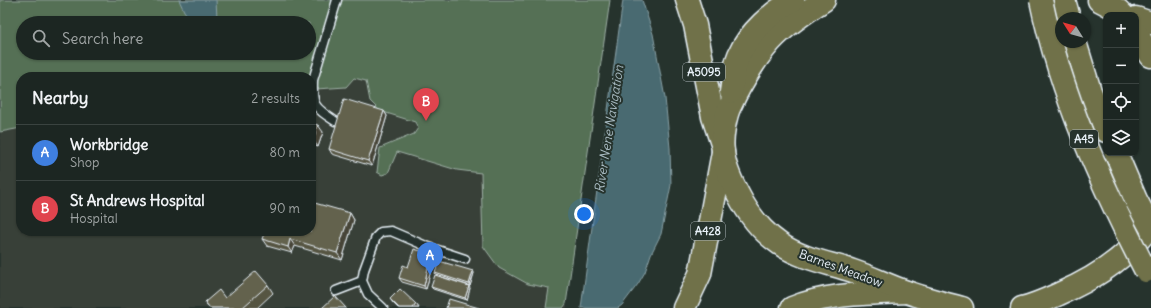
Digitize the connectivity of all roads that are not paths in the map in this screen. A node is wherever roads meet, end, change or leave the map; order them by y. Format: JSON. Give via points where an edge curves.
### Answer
{"nodes":[{"id":1,"x":337,"y":0,"type":"edge"},
{"id":2,"x":687,"y":0,"type":"edge"},
{"id":3,"x":793,"y":0,"type":"edge"},
{"id":4,"x":824,"y":0,"type":"edge"},
{"id":5,"x":1041,"y":0,"type":"edge"},
{"id":6,"x":1064,"y":0,"type":"edge"},
{"id":7,"x":1099,"y":0,"type":"edge"},
{"id":8,"x":1067,"y":12,"type":"edge"},
{"id":9,"x":1123,"y":12,"type":"edge"},
{"id":10,"x":1139,"y":18,"type":"edge"},
{"id":11,"x":1151,"y":23,"type":"edge"},
{"id":12,"x":1139,"y":38,"type":"edge"},
{"id":13,"x":1077,"y":48,"type":"edge"},
{"id":14,"x":1151,"y":56,"type":"edge"},
{"id":15,"x":314,"y":72,"type":"edge"},
{"id":16,"x":730,"y":105,"type":"junction"},
{"id":17,"x":316,"y":107,"type":"edge"},
{"id":18,"x":335,"y":120,"type":"dead end"},
{"id":19,"x":1103,"y":124,"type":"edge"},
{"id":20,"x":722,"y":148,"type":"junction"},
{"id":21,"x":1117,"y":156,"type":"edge"},
{"id":22,"x":1151,"y":224,"type":"edge"},
{"id":23,"x":1151,"y":228,"type":"edge"},
{"id":24,"x":465,"y":259,"type":"dead end"},
{"id":25,"x":1148,"y":275,"type":"edge"},
{"id":26,"x":362,"y":281,"type":"junction"},
{"id":27,"x":336,"y":291,"type":"dead end"},
{"id":28,"x":906,"y":292,"type":"junction"},
{"id":29,"x":383,"y":308,"type":"edge"},
{"id":30,"x":684,"y":308,"type":"edge"},
{"id":31,"x":792,"y":308,"type":"edge"},
{"id":32,"x":962,"y":308,"type":"edge"},
{"id":33,"x":1022,"y":308,"type":"edge"}],
"edges":[{"from":1,"to":15,"type":"lane"},
{"from":2,"to":20,"type":"main road","number":"A5095","via":[[695,25],[713,118]]},
{"from":3,"to":16,"type":"main road","via":[[762,24],[739,54],[733,74]]},
{"from":4,"to":16,"type":"main road","name":"Barnes Meadow","via":[[796,19],[763,50]]},
{"from":5,"to":25,"type":"main road","number":"A45","bridge":true,"via":[[1060,74],[1088,150]]},
{"from":6,"to":8,"type":"main road"},
{"from":7,"to":9,"type":"main road"},
{"from":10,"to":11,"type":"main road"},
{"from":12,"to":14,"type":"main road"},
{"from":13,"to":19,"type":"main road","number":"A45"},
{"from":16,"to":20,"type":"main road","name":"Barnes Meadow"},
{"from":17,"to":18,"type":"lane"},
{"from":20,"to":28,"type":"main road","name":"Barnes Meadow","via":[[725,165],[746,211],[760,228],[780,244],[802,256],[854,271]]},
{"from":20,"to":30,"type":"main road","number":"A428","via":[[700,274]]},
{"from":21,"to":23,"type":"main road","bridge":true},
{"from":22,"to":33,"type":"main road","via":[[1130,249],[1112,265],[1080,284]]},
{"from":24,"to":26,"type":"lane","via":[[391,231],[381,232],[376,238]]},
{"from":26,"to":27,"type":"lane"},
{"from":26,"to":29,"type":"lane","via":[[368,294]]},
{"from":28,"to":31,"type":"main road","via":[[839,295]]},
{"from":28,"to":32,"type":"main road","name":"Barnes Meadow"}]}
